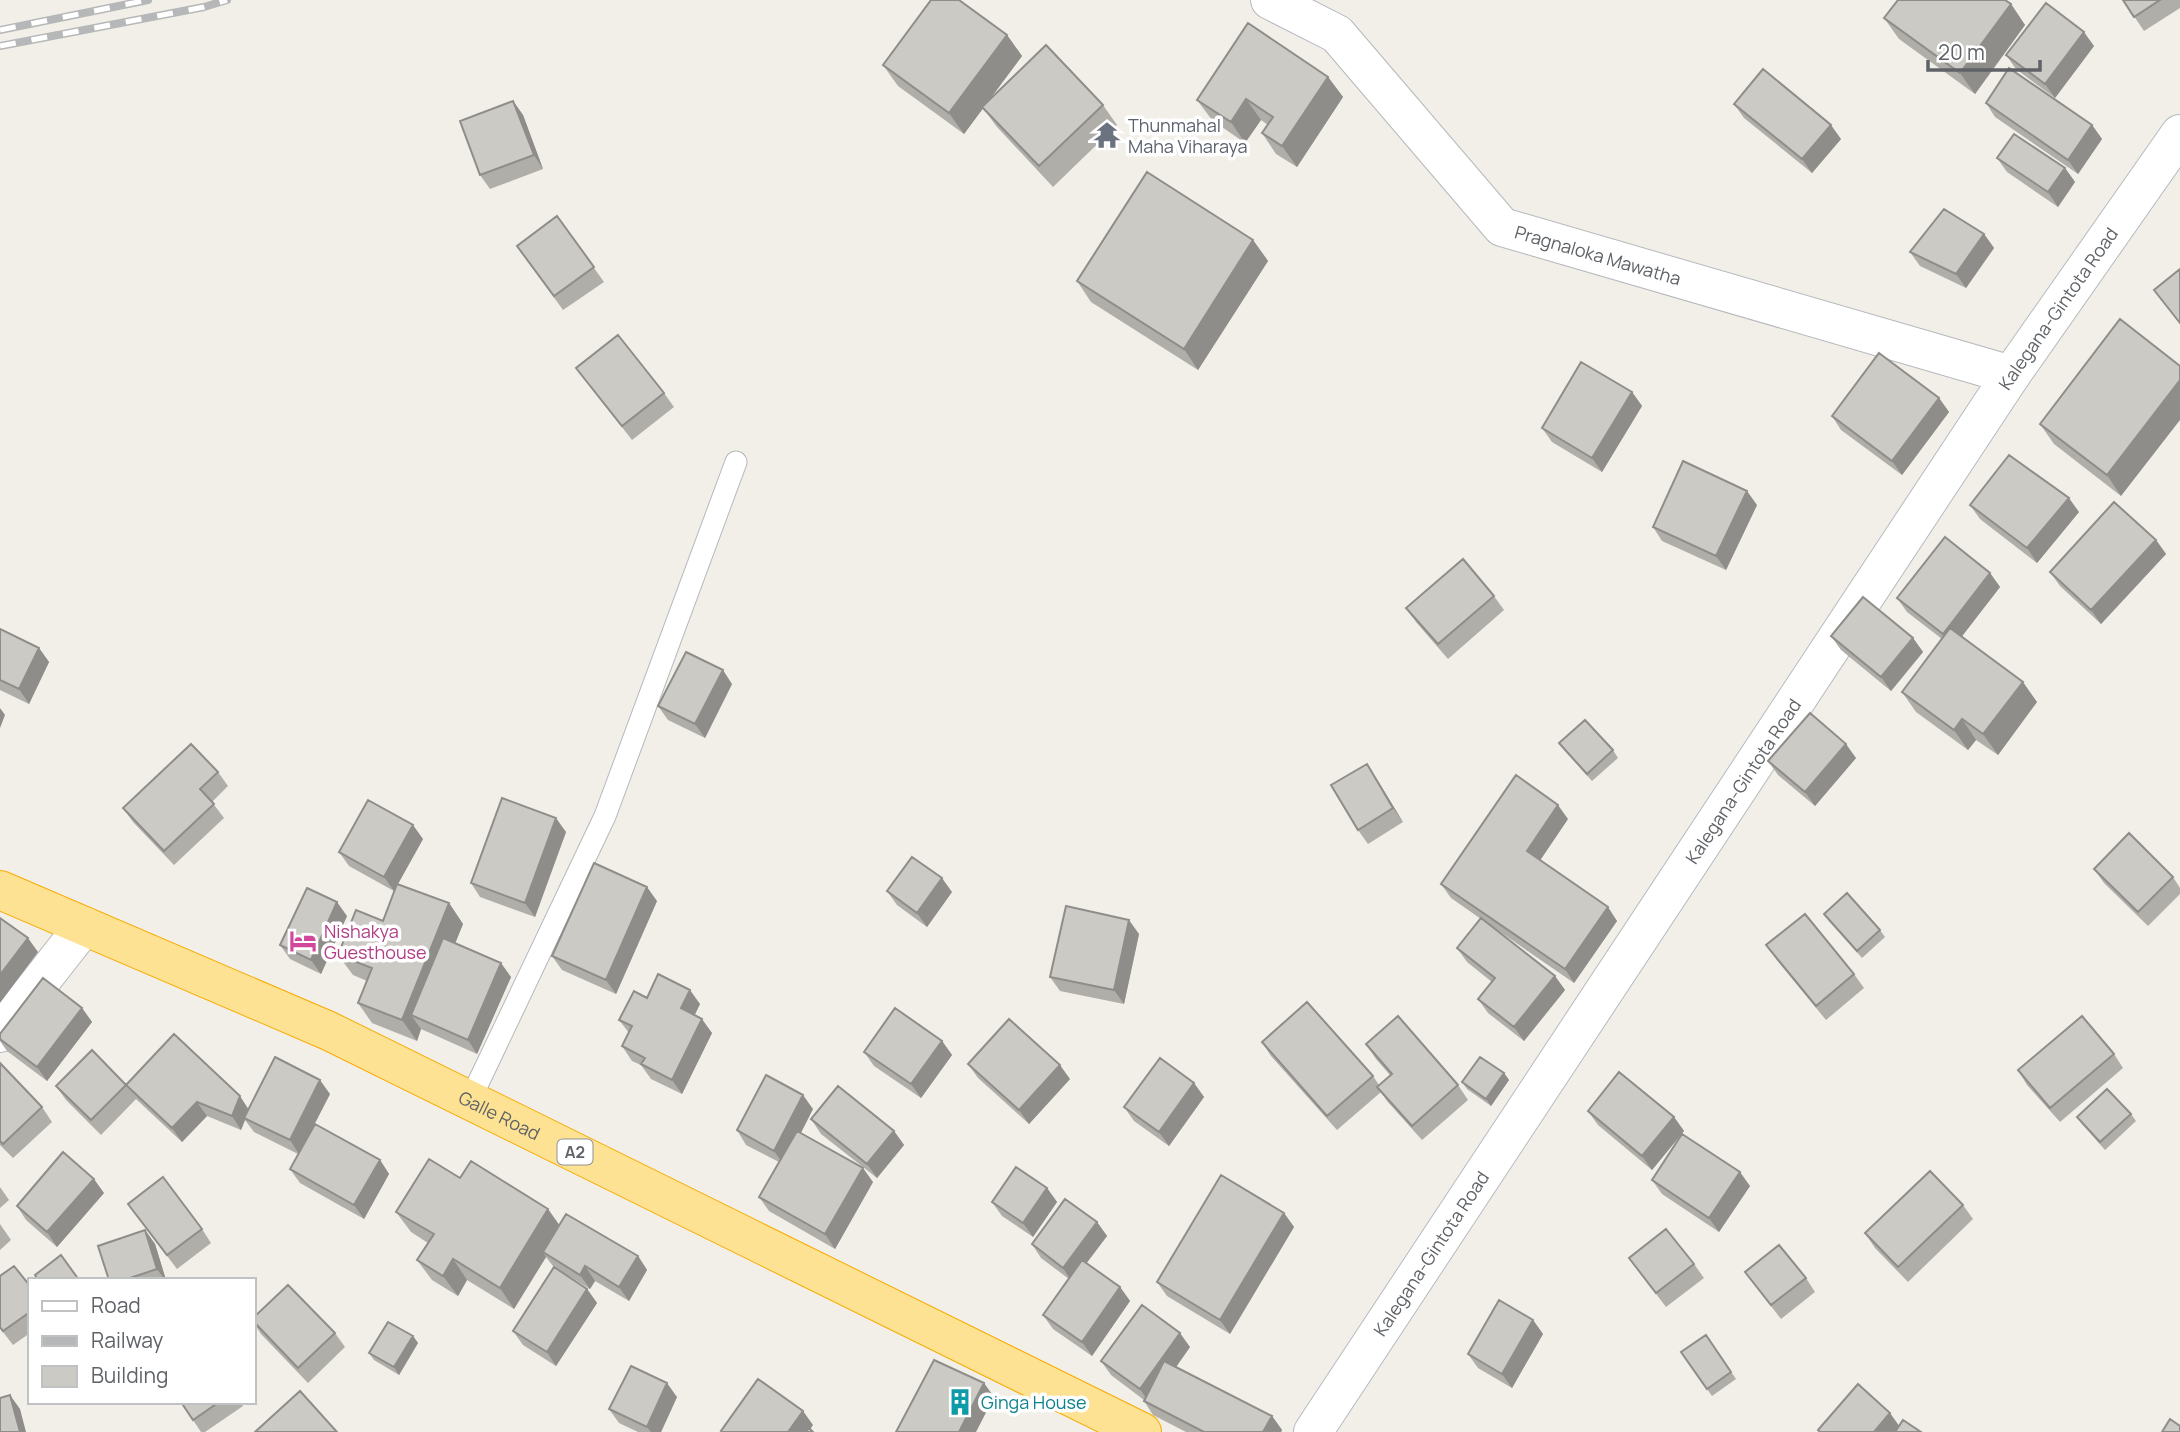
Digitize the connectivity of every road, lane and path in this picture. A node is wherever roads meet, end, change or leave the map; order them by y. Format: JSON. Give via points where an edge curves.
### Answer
{"nodes":[{"id":1,"x":1270,"y":0,"type":"edge"},
{"id":2,"x":2180,"y":134,"type":"edge"},
{"id":3,"x":2011,"y":375,"type":"junction"},
{"id":4,"x":736,"y":462,"type":"dead end"},
{"id":5,"x":0,"y":890,"type":"edge"},
{"id":6,"x":84,"y":926,"type":"junction"},
{"id":7,"x":0,"y":1033,"type":"edge"},
{"id":8,"x":470,"y":1100,"type":"junction"},
{"id":9,"x":1142,"y":1432,"type":"edge"},
{"id":10,"x":1313,"y":1432,"type":"edge"}],
"edges":[{"from":1,"to":3,"type":"main road","name":"Pragnaloka Mawatha","via":[[1337,34],[1502,227]]},
{"from":2,"to":3,"type":"main road","name":"Kalegana-Gintota Road"},
{"from":3,"to":10,"type":"main road","name":"Kalegana-Gintota Road"},
{"from":4,"to":8,"type":"lane","via":[[605,816]]},
{"from":5,"to":6,"type":"highway","name":"Galle Road","number":"A2"},
{"from":6,"to":7,"type":"main road"},
{"from":6,"to":8,"type":"highway","name":"Galle Road","number":"A2","via":[[329,1031]]},
{"from":8,"to":9,"type":"highway","name":"Galle Road","number":"A2"}]}
